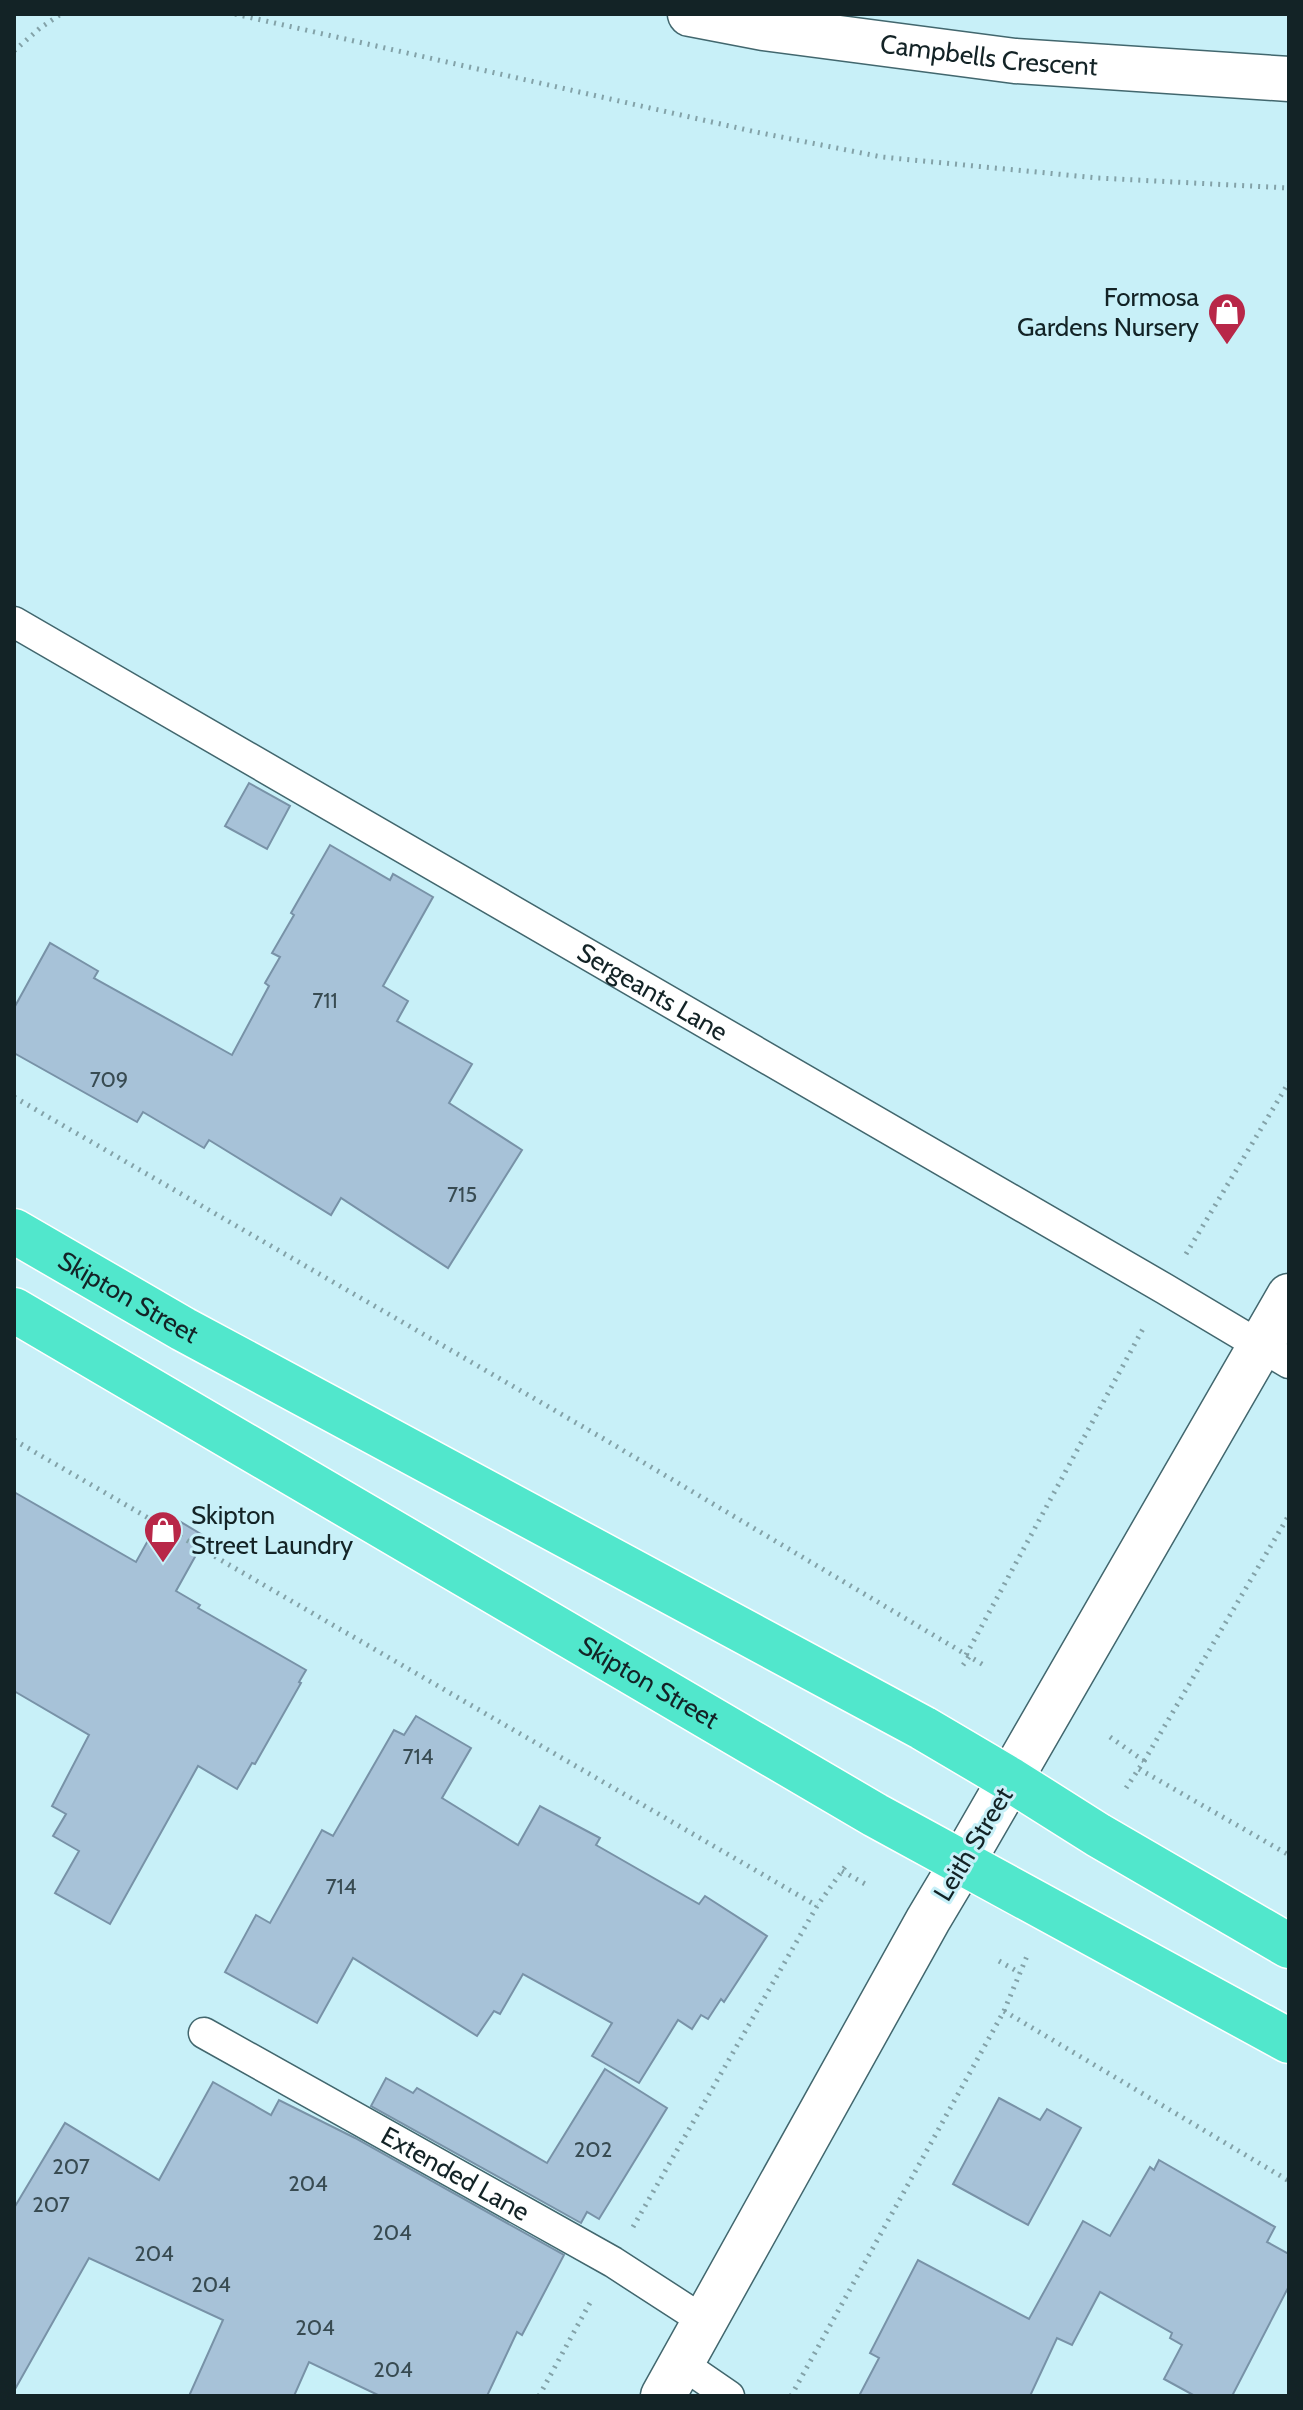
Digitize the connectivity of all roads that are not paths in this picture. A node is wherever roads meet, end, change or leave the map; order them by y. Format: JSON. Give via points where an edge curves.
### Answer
{"nodes":[{"id":1,"x":690,"y":14,"type":"edge"},
{"id":2,"x":1289,"y":79,"type":"edge"},
{"id":3,"x":14,"y":622,"type":"edge"},
{"id":4,"x":14,"y":1231,"type":"edge"},
{"id":5,"x":1289,"y":1296,"type":"edge"},
{"id":6,"x":14,"y":1310,"type":"edge"},
{"id":7,"x":1274,"y":1355,"type":"edge"},
{"id":8,"x":1011,"y":1780,"type":"junction"},
{"id":9,"x":962,"y":1863,"type":"junction"},
{"id":10,"x":1289,"y":1946,"type":"edge"},
{"id":11,"x":204,"y":2033,"type":"dead end"},
{"id":12,"x":1289,"y":2041,"type":"edge"},
{"id":13,"x":704,"y":2321,"type":"junction"},
{"id":14,"x":672,"y":2380,"type":"edge"},
{"id":15,"x":729,"y":2396,"type":"edge"}],
"edges":[{"from":1,"to":2,"type":"street","name":"Campbells Crescent","via":[[1015,61]]},
{"from":3,"to":7,"type":"lane","name":"Sergeants Lane"},
{"from":4,"to":8,"type":"highway","name":"Skipton Street"},
{"from":5,"to":7,"type":"street","name":"Leith Street"},
{"from":6,"to":9,"type":"highway","name":"Skipton Street"},
{"from":7,"to":8,"type":"street","name":"Leith Street"},
{"from":8,"to":9,"type":"street","name":"Leith Street"},
{"from":8,"to":10,"type":"highway","name":"Skipton Street"},
{"from":9,"to":12,"type":"highway","name":"Skipton Street"},
{"from":9,"to":13,"type":"street","name":"Leith Street"},
{"from":11,"to":13,"type":"lane","name":"Extended Lane","via":[[613,2262]]},
{"from":13,"to":14,"type":"street","name":"Leith Street"},
{"from":14,"to":15,"type":"lane"}]}
